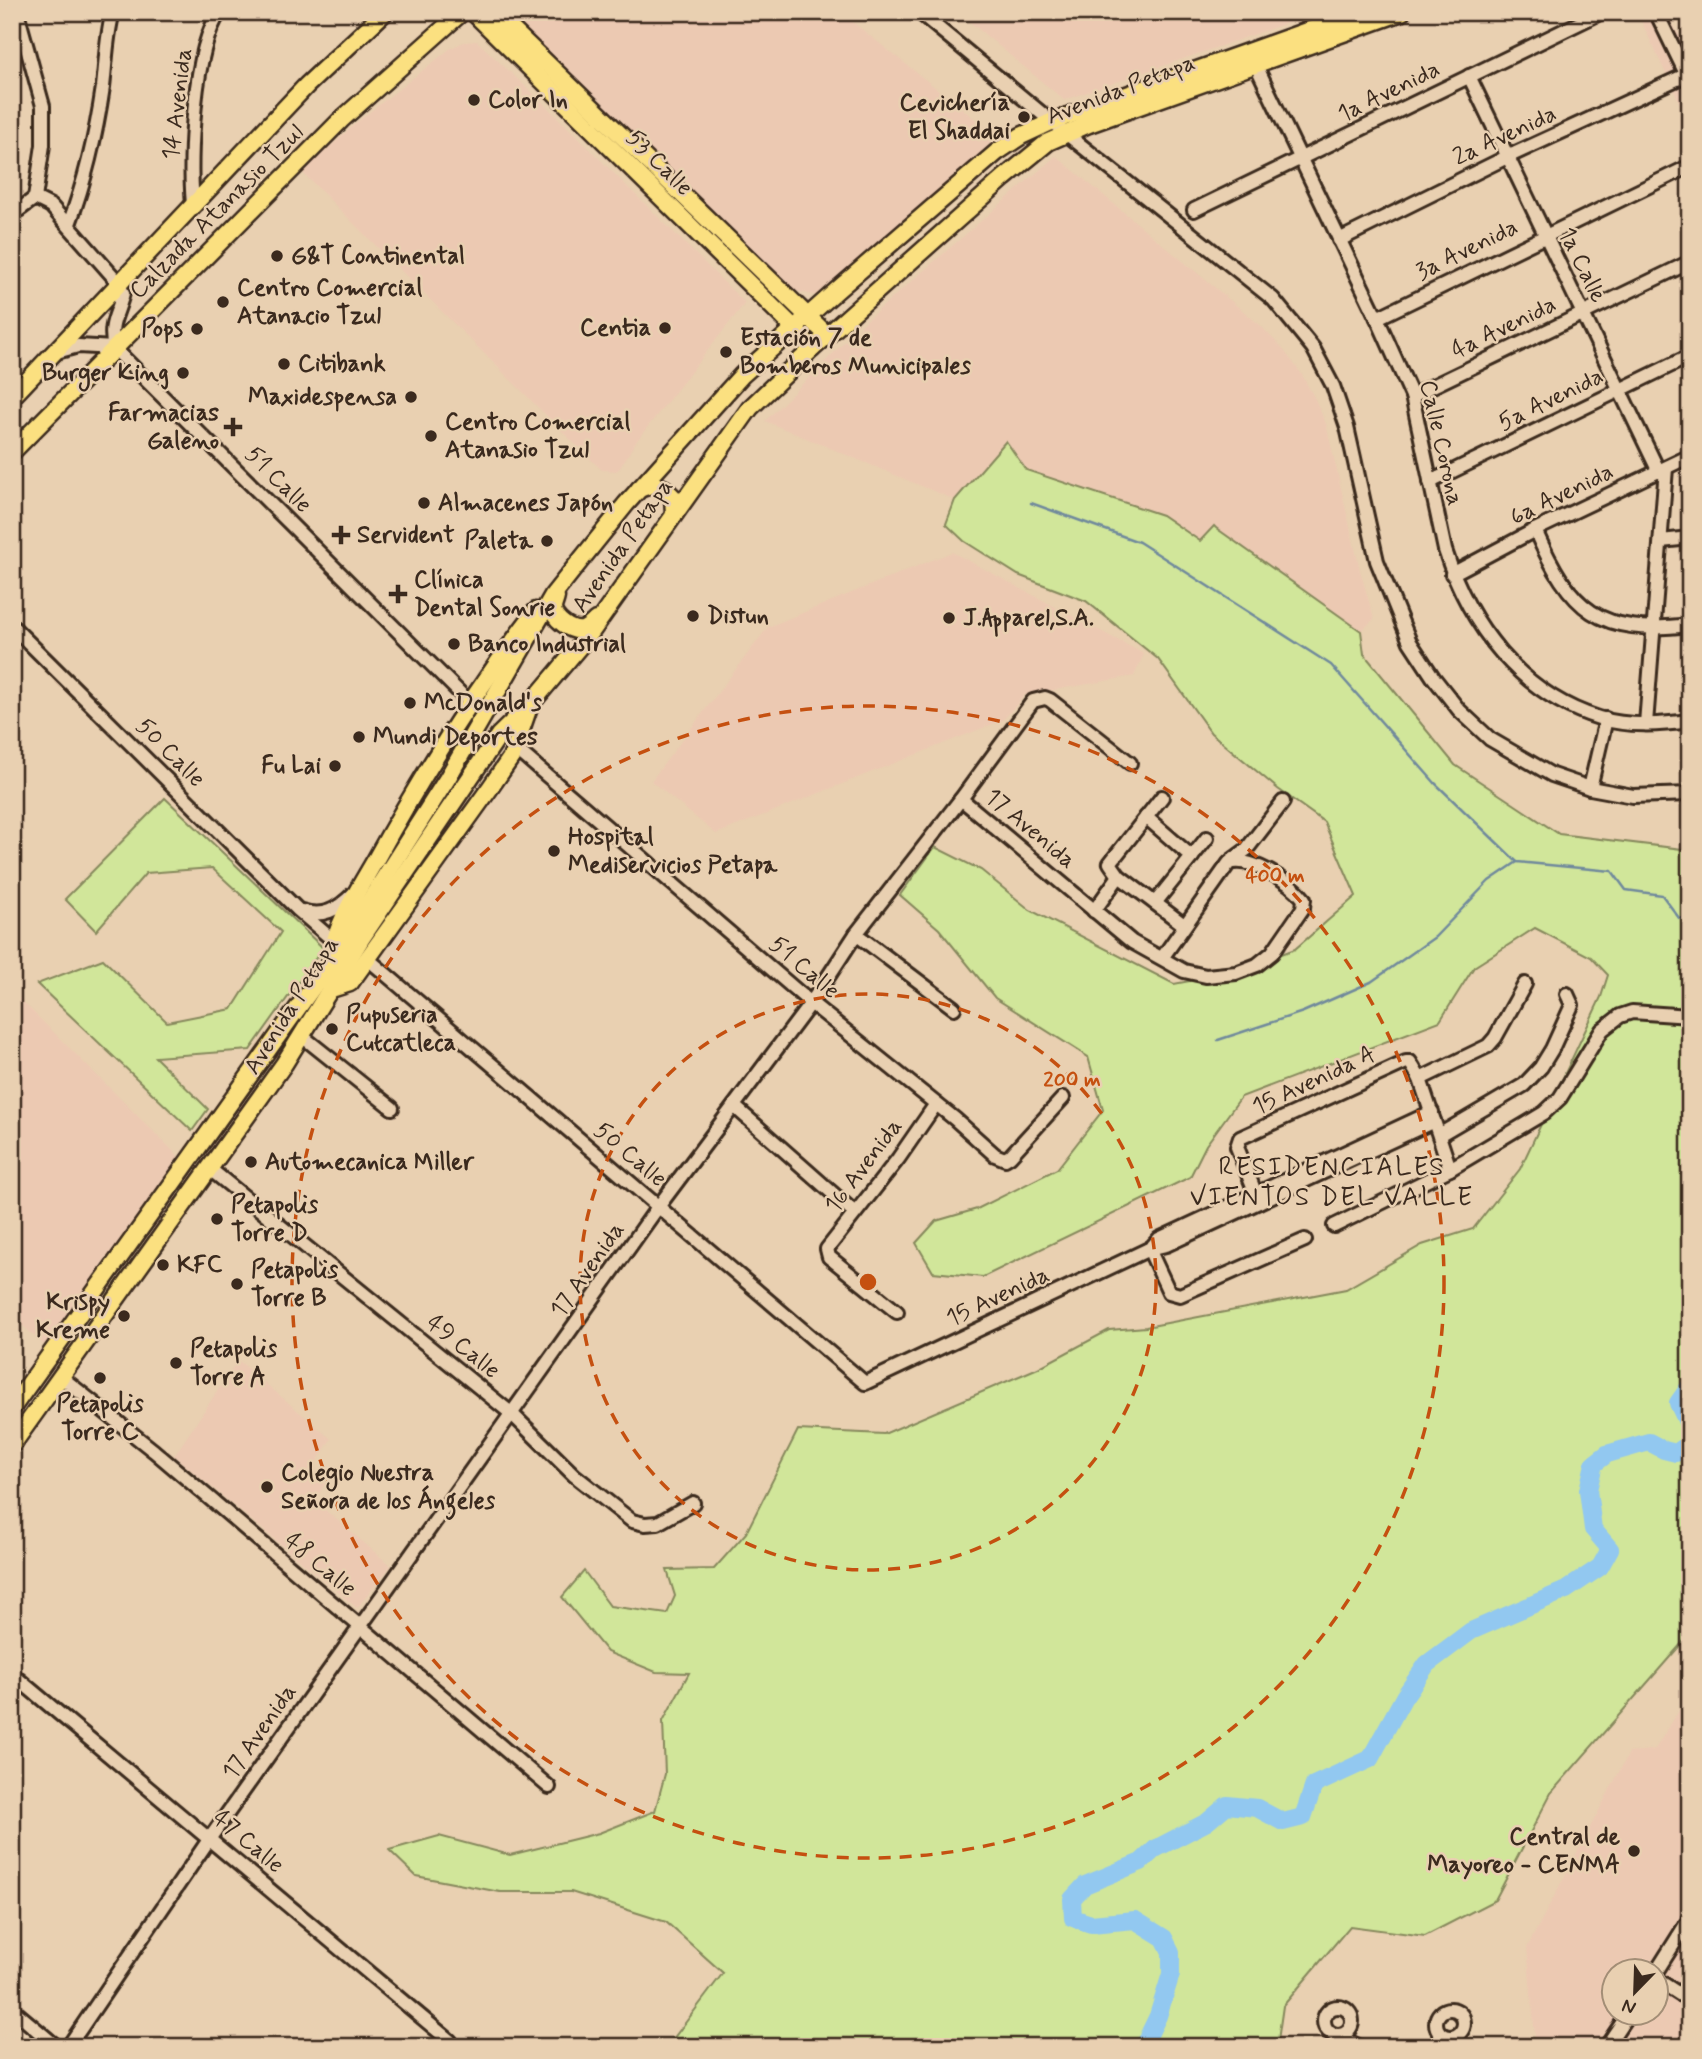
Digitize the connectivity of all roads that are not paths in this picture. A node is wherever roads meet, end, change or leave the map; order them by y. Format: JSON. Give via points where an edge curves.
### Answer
{"nodes":[{"id":1,"x":17,"y":12,"type":"edge"},
{"id":2,"x":113,"y":12,"type":"edge"},
{"id":3,"x":220,"y":12,"type":"edge"},
{"id":4,"x":385,"y":12,"type":"edge"},
{"id":5,"x":461,"y":12,"type":"edge"},
{"id":6,"x":473,"y":12,"type":"edge"},
{"id":7,"x":494,"y":12,"type":"edge"},
{"id":8,"x":919,"y":12,"type":"edge"},
{"id":9,"x":1360,"y":12,"type":"edge"},
{"id":10,"x":1402,"y":12,"type":"edge"},
{"id":11,"x":1602,"y":12,"type":"edge"},
{"id":12,"x":1656,"y":12,"type":"edge"},
{"id":13,"x":445,"y":29,"type":"junction"},
{"id":14,"x":507,"y":46,"type":"junction"},
{"id":15,"x":1252,"y":57,"type":"junction"},
{"id":16,"x":1469,"y":76,"type":"junction"},
{"id":17,"x":1689,"y":77,"type":"edge"},
{"id":18,"x":1051,"y":122,"type":"junction"},
{"id":19,"x":1066,"y":134,"type":"junction"},
{"id":20,"x":1507,"y":157,"type":"junction"},
{"id":21,"x":1299,"y":159,"type":"junction"},
{"id":22,"x":1690,"y":166,"type":"edge"},
{"id":23,"x":35,"y":198,"type":"junction"},
{"id":24,"x":193,"y":205,"type":"junction"},
{"id":25,"x":1194,"y":210,"type":"dead end"},
{"id":26,"x":12,"y":215,"type":"edge"},
{"id":27,"x":69,"y":224,"type":"junction"},
{"id":28,"x":1545,"y":236,"type":"junction"},
{"id":29,"x":1339,"y":240,"type":"junction"},
{"id":30,"x":1690,"y":262,"type":"edge"},
{"id":31,"x":118,"y":282,"type":"junction"},
{"id":32,"x":1583,"y":313,"type":"junction"},
{"id":33,"x":807,"y":316,"type":"junction"},
{"id":34,"x":1377,"y":318,"type":"junction"},
{"id":35,"x":794,"y":328,"type":"junction"},
{"id":36,"x":827,"y":335,"type":"junction"},
{"id":37,"x":114,"y":348,"type":"junction"},
{"id":38,"x":812,"y":349,"type":"junction"},
{"id":39,"x":50,"y":354,"type":"junction"},
{"id":40,"x":1690,"y":356,"type":"edge"},
{"id":41,"x":1620,"y":390,"type":"junction"},
{"id":42,"x":1412,"y":396,"type":"junction"},
{"id":43,"x":12,"y":397,"type":"edge"},
{"id":44,"x":12,"y":452,"type":"edge"},
{"id":45,"x":1690,"y":456,"type":"edge"},
{"id":46,"x":1662,"y":470,"type":"junction"},
{"id":47,"x":1430,"y":482,"type":"junction"},
{"id":48,"x":639,"y":489,"type":"junction"},
{"id":49,"x":674,"y":514,"type":"junction"},
{"id":50,"x":1535,"y":530,"type":"junction"},
{"id":51,"x":1690,"y":538,"type":"edge"},
{"id":52,"x":1661,"y":541,"type":"junction"},
{"id":53,"x":1452,"y":573,"type":"junction"},
{"id":54,"x":568,"y":576,"type":"junction"},
{"id":55,"x":553,"y":595,"type":"junction"},
{"id":56,"x":611,"y":606,"type":"junction"},
{"id":57,"x":1690,"y":625,"type":"edge"},
{"id":58,"x":12,"y":626,"type":"edge"},
{"id":59,"x":1655,"y":629,"type":"junction"},
{"id":60,"x":470,"y":703,"type":"junction"},
{"id":61,"x":529,"y":706,"type":"junction"},
{"id":62,"x":1606,"y":719,"type":"junction"},
{"id":63,"x":1690,"y":721,"type":"edge"},
{"id":64,"x":1647,"y":724,"type":"junction"},
{"id":65,"x":473,"y":727,"type":"dead end"},
{"id":66,"x":496,"y":742,"type":"dead end"},
{"id":67,"x":515,"y":748,"type":"junction"},
{"id":68,"x":1130,"y":763,"type":"dead end"},
{"id":69,"x":1590,"y":788,"type":"junction"},
{"id":70,"x":1690,"y":793,"type":"edge"},
{"id":71,"x":1162,"y":797,"type":"dead end"},
{"id":72,"x":961,"y":799,"type":"junction"},
{"id":73,"x":1283,"y":802,"type":"dead end"},
{"id":74,"x":1146,"y":817,"type":"junction"},
{"id":75,"x":1208,"y":838,"type":"dead end"},
{"id":76,"x":1192,"y":858,"type":"junction"},
{"id":77,"x":1229,"y":863,"type":"junction"},
{"id":78,"x":1119,"y":876,"type":"junction"},
{"id":79,"x":360,"y":886,"type":"junction"},
{"id":80,"x":1155,"y":903,"type":"junction"},
{"id":81,"x":298,"y":910,"type":"junction"},
{"id":82,"x":1094,"y":911,"type":"junction"},
{"id":83,"x":1184,"y":925,"type":"junction"},
{"id":84,"x":856,"y":934,"type":"junction"},
{"id":85,"x":335,"y":942,"type":"junction"},
{"id":86,"x":1162,"y":958,"type":"junction"},
{"id":87,"x":368,"y":959,"type":"junction"},
{"id":88,"x":330,"y":963,"type":"junction"},
{"id":89,"x":1525,"y":984,"type":"dead end"},
{"id":90,"x":331,"y":989,"type":"junction"},
{"id":91,"x":1567,"y":994,"type":"dead end"},
{"id":92,"x":811,"y":1003,"type":"junction"},
{"id":93,"x":954,"y":1008,"type":"dead end"},
{"id":94,"x":1690,"y":1016,"type":"edge"},
{"id":95,"x":302,"y":1036,"type":"junction"},
{"id":96,"x":1420,"y":1079,"type":"junction"},
{"id":97,"x":1063,"y":1098,"type":"dead end"},
{"id":98,"x":936,"y":1104,"type":"junction"},
{"id":99,"x":734,"y":1106,"type":"junction"},
{"id":100,"x":392,"y":1108,"type":"dead end"},
{"id":101,"x":1433,"y":1117,"type":"junction"},
{"id":102,"x":1439,"y":1135,"type":"junction"},
{"id":103,"x":210,"y":1169,"type":"junction"},
{"id":104,"x":1450,"y":1169,"type":"junction"},
{"id":105,"x":1257,"y":1197,"type":"junction"},
{"id":106,"x":658,"y":1207,"type":"junction"},
{"id":107,"x":855,"y":1213,"type":"junction"},
{"id":108,"x":1334,"y":1226,"type":"dead end"},
{"id":109,"x":1305,"y":1240,"type":"dead end"},
{"id":110,"x":1149,"y":1249,"type":"junction"},
{"id":111,"x":897,"y":1312,"type":"dead end"},
{"id":112,"x":44,"y":1362,"type":"junction"},
{"id":113,"x":61,"y":1377,"type":"junction"},
{"id":114,"x":865,"y":1383,"type":"joint"},
{"id":115,"x":12,"y":1408,"type":"edge"},
{"id":116,"x":512,"y":1414,"type":"junction"},
{"id":117,"x":12,"y":1445,"type":"edge"},
{"id":118,"x":694,"y":1503,"type":"dead end"},
{"id":119,"x":360,"y":1627,"type":"junction"},
{"id":120,"x":12,"y":1674,"type":"edge"},
{"id":121,"x":549,"y":1787,"type":"dead end"},
{"id":122,"x":211,"y":1838,"type":"junction"},
{"id":123,"x":1690,"y":1918,"type":"edge"},
{"id":124,"x":1665,"y":1958,"type":"edge"},
{"id":125,"x":1670,"y":1988,"type":"edge"},
{"id":126,"x":1690,"y":2001,"type":"edge"},
{"id":127,"x":12,"y":2009,"type":"edge"},
{"id":128,"x":1464,"y":2023,"type":"dead end"},
{"id":129,"x":1619,"y":2028,"type":"edge"},
{"id":130,"x":1336,"y":2035,"type":"dead end"},
{"id":131,"x":57,"y":2047,"type":"edge"},
{"id":132,"x":68,"y":2047,"type":"edge"},
{"id":133,"x":450,"y":2047,"type":"edge"},
{"id":134,"x":1360,"y":2047,"type":"edge"},
{"id":135,"x":1464,"y":2047,"type":"edge"},
{"id":136,"x":1606,"y":2047,"type":"edge"}],
"edges":[{"from":1,"to":23,"type":"street","via":[[43,106]]},
{"from":2,"to":27,"type":"street","via":[[96,132]]},
{"from":3,"to":24,"type":"street","name":"14 Avenida","via":[[209,30],[195,109]]},
{"from":4,"to":24,"type":"main road","name":"Calzada Atanasio Tzul","via":[[307,85]]},
{"from":5,"to":13,"type":"main road","name":"Calzada Atanasio Tzul"},
{"from":6,"to":14,"type":"main road","name":"53 Calle"},
{"from":7,"to":33,"type":"main road","name":"53 Calle"},
{"from":8,"to":18,"type":"street"},
{"from":9,"to":15,"type":"main road","name":"Avenida Petapa"},
{"from":10,"to":15,"type":"main road","name":"Avenida Petapa"},
{"from":11,"to":16,"type":"street","name":"1a Avenida"},
{"from":12,"to":17,"type":"street"},
{"from":13,"to":14,"type":"main road","via":[[470,23]]},
{"from":13,"to":37,"type":"main road","name":"Calzada Atanasio Tzul","via":[[341,120]]},
{"from":14,"to":35,"type":"main road","name":"53 Calle"},
{"from":15,"to":18,"type":"main road","name":"Avenida Petapa"},
{"from":15,"to":19,"type":"main road","name":"Avenida Petapa"},
{"from":15,"to":21,"type":"street","name":"Calle Corona"},
{"from":16,"to":20,"type":"street","name":"1a Calle"},
{"from":16,"to":21,"type":"street","name":"1a Avenida"},
{"from":17,"to":20,"type":"street","name":"2a Avenida"},
{"from":18,"to":19,"type":"street"},
{"from":18,"to":33,"type":"main road","name":"Avenida Petapa","via":[[997,152]]},
{"from":19,"to":36,"type":"main road","name":"Avenida Petapa","via":[[1048,142],[1004,178]]},
{"from":19,"to":69,"type":"street","via":[[1273,299],[1313,348],[1348,427],[1377,561],[1410,642],[1425,666],[1459,710],[1490,739],[1552,775]]},
{"from":20,"to":28,"type":"street","name":"1a Calle"},
{"from":20,"to":29,"type":"street","name":"2a Avenida"},
{"from":21,"to":25,"type":"street","name":"1a Avenida"},
{"from":21,"to":29,"type":"street","name":"Calle Corona"},
{"from":22,"to":28,"type":"street","name":"3a Avenida"},
{"from":23,"to":26,"type":"street"},
{"from":23,"to":27,"type":"street"},
{"from":24,"to":31,"type":"main road","name":"Calzada Atanasio Tzul"},
{"from":27,"to":31,"type":"street"},
{"from":28,"to":32,"type":"street","name":"1a Calle"},
{"from":28,"to":34,"type":"street","name":"3a Avenida"},
{"from":29,"to":34,"type":"street","name":"Calle Corona"},
{"from":30,"to":32,"type":"street","name":"4a Avenida"},
{"from":31,"to":37,"type":"street","via":[[123,293],[112,326]]},
{"from":31,"to":39,"type":"main road","name":"Calzada Atanasio Tzul"},
{"from":32,"to":41,"type":"street","name":"1a Calle"},
{"from":32,"to":42,"type":"street","name":"4a Avenida"},
{"from":33,"to":35,"type":"main road","name":"Avenida Petapa"},
{"from":33,"to":36,"type":"main road","name":"53 Calle"},
{"from":34,"to":42,"type":"street","name":"Calle Corona"},
{"from":35,"to":38,"type":"main road","name":"53 Calle"},
{"from":35,"to":48,"type":"main road","name":"Avenida Petapa","via":[[742,375]]},
{"from":36,"to":38,"type":"main road","name":"Avenida Petapa"},
{"from":37,"to":39,"type":"street","via":[[78,346]]},
{"from":37,"to":44,"type":"main road","name":"Calzada Atanasio Tzul"},
{"from":37,"to":60,"type":"street","name":"51 Calle"},
{"from":38,"to":49,"type":"main road","name":"Avenida Petapa","via":[[736,426]]},
{"from":39,"to":43,"type":"main road","name":"Calzada Atanasio Tzul"},
{"from":40,"to":41,"type":"street","name":"5a Avenida"},
{"from":41,"to":46,"type":"street","name":"1a Calle"},
{"from":41,"to":47,"type":"street","name":"5a Avenida"},
{"from":42,"to":47,"type":"street","name":"Calle Corona"},
{"from":45,"to":46,"type":"street","name":"6a Avenida"},
{"from":46,"to":50,"type":"street","name":"6a Avenida"},
{"from":46,"to":52,"type":"street","name":"1a Calle"},
{"from":47,"to":53,"type":"street","name":"Calle Corona"},
{"from":48,"to":49,"type":"main road","via":[[654,484],[665,489],[673,497]]},
{"from":48,"to":54,"type":"main road","name":"Avenida Petapa"},
{"from":49,"to":56,"type":"main road","name":"Avenida Petapa"},
{"from":50,"to":53,"type":"street","name":"6a Avenida"},
{"from":50,"to":59,"type":"street","via":[[1552,567],[1576,599],[1609,621]]},
{"from":51,"to":52,"type":"street"},
{"from":52,"to":59,"type":"street","name":"1a Calle"},
{"from":53,"to":62,"type":"street","name":"Calle Corona","via":[[1480,626],[1510,663],[1548,692]]},
{"from":54,"to":55,"type":"main road","name":"Avenida Petapa"},
{"from":54,"to":56,"type":"main road","via":[[552,608],[565,625],[583,630]]},
{"from":55,"to":60,"type":"main road"},
{"from":55,"to":88,"type":"main road","name":"Avenida Petapa","via":[[452,770]]},
{"from":56,"to":61,"type":"main road","name":"Avenida Petapa"},
{"from":57,"to":59,"type":"street"},
{"from":58,"to":81,"type":"street","name":"50 Calle"},
{"from":59,"to":64,"type":"street","name":"1a Calle"},
{"from":60,"to":79,"type":"main road","via":[[426,769]]},
{"from":61,"to":67,"type":"main road"},
{"from":61,"to":90,"type":"main road","name":"Avenida Petapa","via":[[499,735]]},
{"from":62,"to":64,"type":"street","name":"Calle Corona"},
{"from":62,"to":69,"type":"street"},
{"from":63,"to":64,"type":"street","name":"Calle Corona"},
{"from":65,"to":85,"type":"main road","via":[[460,734]]},
{"from":66,"to":90,"type":"main road","via":[[497,757],[471,799],[368,945]]},
{"from":67,"to":87,"type":"main road"},
{"from":67,"to":92,"type":"street","name":"51 Calle"},
{"from":68,"to":72,"type":"street","via":[[1050,700],[1039,698]]},
{"from":69,"to":70,"type":"street","via":[[1633,796]]},
{"from":71,"to":74,"type":"street"},
{"from":72,"to":82,"type":"street","name":"17 Avenida"},
{"from":72,"to":84,"type":"street","name":"17 Avenida"},
{"from":73,"to":77,"type":"street","via":[[1246,850]]},
{"from":74,"to":76,"type":"street"},
{"from":74,"to":78,"type":"street","via":[[1110,863]]},
{"from":75,"to":76,"type":"street"},
{"from":76,"to":80,"type":"street"},
{"from":77,"to":83,"type":"street"},
{"from":77,"to":86,"type":"street","name":"17 Avenida","via":[[1253,864],[1303,897],[1272,953],[1236,974],[1206,976],[1184,971]]},
{"from":78,"to":80,"type":"street"},
{"from":78,"to":82,"type":"street"},
{"from":79,"to":81,"type":"street","via":[[326,914]]},
{"from":79,"to":85,"type":"main road"},
{"from":80,"to":83,"type":"street"},
{"from":81,"to":85,"type":"street","name":"50 Calle"},
{"from":82,"to":86,"type":"street","name":"17 Avenida","via":[[1132,942]]},
{"from":83,"to":86,"type":"street"},
{"from":84,"to":92,"type":"street","name":"17 Avenida"},
{"from":84,"to":93,"type":"street"},
{"from":85,"to":88,"type":"main road"},
{"from":87,"to":90,"type":"main road","via":[[350,983]]},
{"from":87,"to":106,"type":"street","name":"50 Calle"},
{"from":88,"to":112,"type":"main road","name":"Avenida Petapa"},
{"from":89,"to":96,"type":"street","via":[[1488,1046]]},
{"from":90,"to":95,"type":"main road","name":"Avenida Petapa"},
{"from":91,"to":102,"type":"street","via":[[1572,1005],[1541,1067],[1524,1085]]},
{"from":92,"to":98,"type":"street","name":"51 Calle"},
{"from":92,"to":99,"type":"street","name":"17 Avenida"},
{"from":94,"to":104,"type":"street","via":[[1632,1012],[1620,1016],[1602,1030],[1560,1098],[1544,1113]]},
{"from":95,"to":100,"type":"street"},
{"from":95,"to":103,"type":"main road","name":"Avenida Petapa"},
{"from":96,"to":101,"type":"street"},
{"from":96,"to":105,"type":"street","name":"15 Avenida A","via":[[1406,1062],[1240,1138],[1237,1147]]},
{"from":97,"to":98,"type":"street","name":"51 Calle","via":[[1005,1159]]},
{"from":98,"to":107,"type":"street","name":"16 Avenida"},
{"from":99,"to":106,"type":"street","name":"17 Avenida"},
{"from":99,"to":107,"type":"street"},
{"from":101,"to":102,"type":"street"},
{"from":101,"to":105,"type":"street","name":"15 Avenida"},
{"from":102,"to":104,"type":"street"},
{"from":103,"to":113,"type":"main road","name":"Avenida Petapa"},
{"from":103,"to":116,"type":"street","name":"49 Calle"},
{"from":104,"to":108,"type":"street"},
{"from":105,"to":110,"type":"street","name":"15 Avenida","via":[[1158,1239]]},
{"from":106,"to":114,"type":"street","name":"50 Calle"},
{"from":106,"to":116,"type":"street","name":"17 Avenida"},
{"from":107,"to":111,"type":"street","name":"16 Avenida","via":[[826,1253]]},
{"from":109,"to":110,"type":"street","via":[[1180,1295],[1169,1292]]},
{"from":110,"to":114,"type":"street","name":"15 Avenida"},
{"from":112,"to":113,"type":"main road"},
{"from":112,"to":115,"type":"main road","name":"Avenida Petapa"},
{"from":113,"to":117,"type":"main road","name":"Avenida Petapa"},
{"from":113,"to":119,"type":"street","name":"48 Calle"},
{"from":116,"to":118,"type":"street","name":"49 Calle","via":[[574,1475],[632,1521],[659,1523]]},
{"from":116,"to":119,"type":"street","name":"17 Avenida"},
{"from":119,"to":121,"type":"street","name":"48 Calle"},
{"from":119,"to":122,"type":"street","name":"17 Avenida"},
{"from":120,"to":122,"type":"street","name":"47 Calle"},
{"from":122,"to":132,"type":"street","name":"17 Avenida"},
{"from":122,"to":133,"type":"street","name":"47 Calle","via":[[450,2041]]},
{"from":123,"to":124,"type":"street"},
{"from":125,"to":126,"type":"street"},
{"from":127,"to":131,"type":"street"},
{"from":128,"to":135,"type":"street"},
{"from":129,"to":136,"type":"street"},
{"from":130,"to":134,"type":"street"}]}
